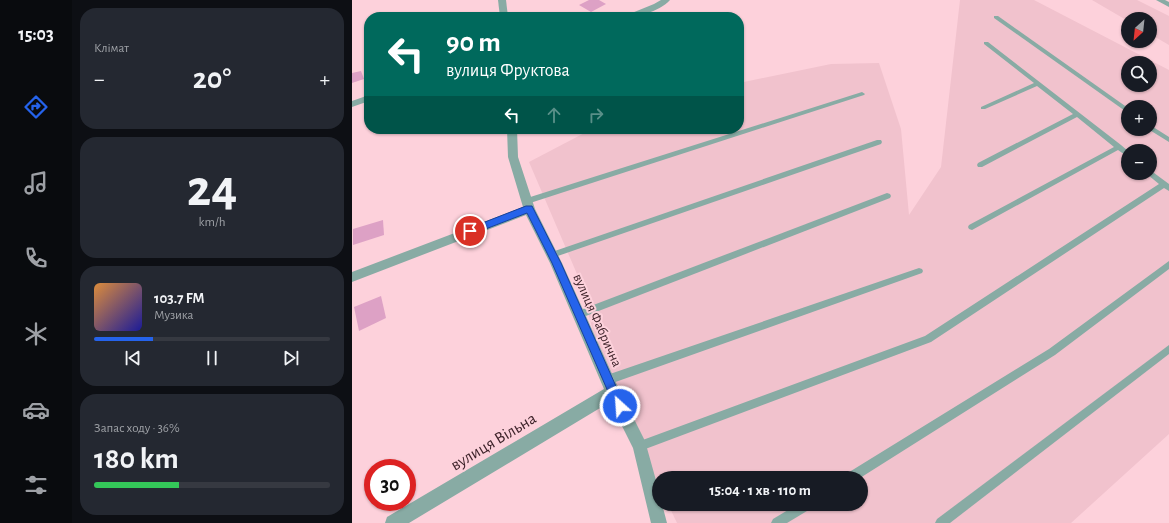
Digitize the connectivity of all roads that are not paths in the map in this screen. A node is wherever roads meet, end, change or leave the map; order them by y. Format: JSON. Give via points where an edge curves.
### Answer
{"nodes":[{"id":1,"x":502,"y":0,"type":"edge"},
{"id":2,"x":666,"y":0,"type":"edge"},
{"id":3,"x":1160,"y":0,"type":"edge"},
{"id":4,"x":1169,"y":5,"type":"edge"},
{"id":5,"x":503,"y":12,"type":"edge"},
{"id":6,"x":640,"y":12,"type":"edge"},
{"id":7,"x":996,"y":17,"type":"dead end"},
{"id":8,"x":986,"y":43,"type":"dead end"},
{"id":9,"x":1038,"y":83,"type":"junction"},
{"id":10,"x":862,"y":94,"type":"dead end"},
{"id":11,"x":364,"y":100,"type":"edge"},
{"id":12,"x":352,"y":104,"type":"edge"},
{"id":13,"x":1121,"y":106,"type":"edge"},
{"id":14,"x":983,"y":108,"type":"dead end"},
{"id":15,"x":1077,"y":114,"type":"junction"},
{"id":16,"x":1157,"y":131,"type":"edge"},
{"id":17,"x":744,"y":133,"type":"edge"},
{"id":18,"x":512,"y":134,"type":"edge"},
{"id":19,"x":742,"y":134,"type":"edge"},
{"id":20,"x":1169,"y":140,"type":"edge"},
{"id":21,"x":880,"y":142,"type":"dead end"},
{"id":22,"x":1119,"y":147,"type":"joint"},
{"id":23,"x":980,"y":165,"type":"dead end"},
{"id":24,"x":1157,"y":178,"type":"edge"},
{"id":25,"x":1167,"y":186,"type":"edge"},
{"id":26,"x":887,"y":196,"type":"dead end"},
{"id":27,"x":528,"y":205,"type":"junction"},
{"id":28,"x":972,"y":227,"type":"dead end"},
{"id":29,"x":552,"y":255,"type":"junction"},
{"id":30,"x":1169,"y":264,"type":"edge"},
{"id":31,"x":919,"y":271,"type":"dead end"},
{"id":32,"x":352,"y":277,"type":"edge"},
{"id":33,"x":578,"y":315,"type":"junction"},
{"id":34,"x":1169,"y":349,"type":"edge"},
{"id":35,"x":610,"y":386,"type":"junction"},
{"id":36,"x":640,"y":446,"type":"junction"},
{"id":37,"x":861,"y":471,"type":"edge"},
{"id":38,"x":797,"y":511,"type":"edge"},
{"id":39,"x":393,"y":523,"type":"edge"},
{"id":40,"x":659,"y":523,"type":"edge"},
{"id":41,"x":777,"y":523,"type":"edge"},
{"id":42,"x":941,"y":523,"type":"edge"}],
"edges":[{"from":1,"to":5,"type":"street"},
{"from":2,"to":6,"type":"street"},
{"from":3,"to":4,"type":"street"},
{"from":7,"to":13,"type":"lane"},
{"from":8,"to":9,"type":"lane"},
{"from":9,"to":14,"type":"lane"},
{"from":9,"to":15,"type":"lane"},
{"from":10,"to":17,"type":"lane"},
{"from":11,"to":12,"type":"street"},
{"from":15,"to":22,"type":"lane"},
{"from":15,"to":23,"type":"lane"},
{"from":16,"to":20,"type":"lane"},
{"from":18,"to":27,"type":"street","name":"вулиця Фабрична","via":[[513,157]]},
{"from":19,"to":27,"type":"lane"},
{"from":21,"to":29,"type":"lane"},
{"from":22,"to":28,"type":"lane"},
{"from":24,"to":25,"type":"lane"},
{"from":25,"to":36,"type":"lane","via":[[928,339]]},
{"from":26,"to":33,"type":"lane"},
{"from":27,"to":29,"type":"street","name":"вулиця Фабрична"},
{"from":27,"to":32,"type":"street"},
{"from":29,"to":33,"type":"street","name":"вулиця Фабрична"},
{"from":30,"to":37,"type":"lane","via":[[1052,352]]},
{"from":31,"to":35,"type":"lane"},
{"from":33,"to":35,"type":"street","name":"вулиця Фабрична"},
{"from":34,"to":42,"type":"lane"},
{"from":35,"to":36,"type":"street","name":"вулиця Фабрична"},
{"from":35,"to":39,"type":"street","name":"вулиця Вільна"},
{"from":36,"to":40,"type":"street","name":"вулиця Фабрична"},
{"from":38,"to":41,"type":"lane"}]}
